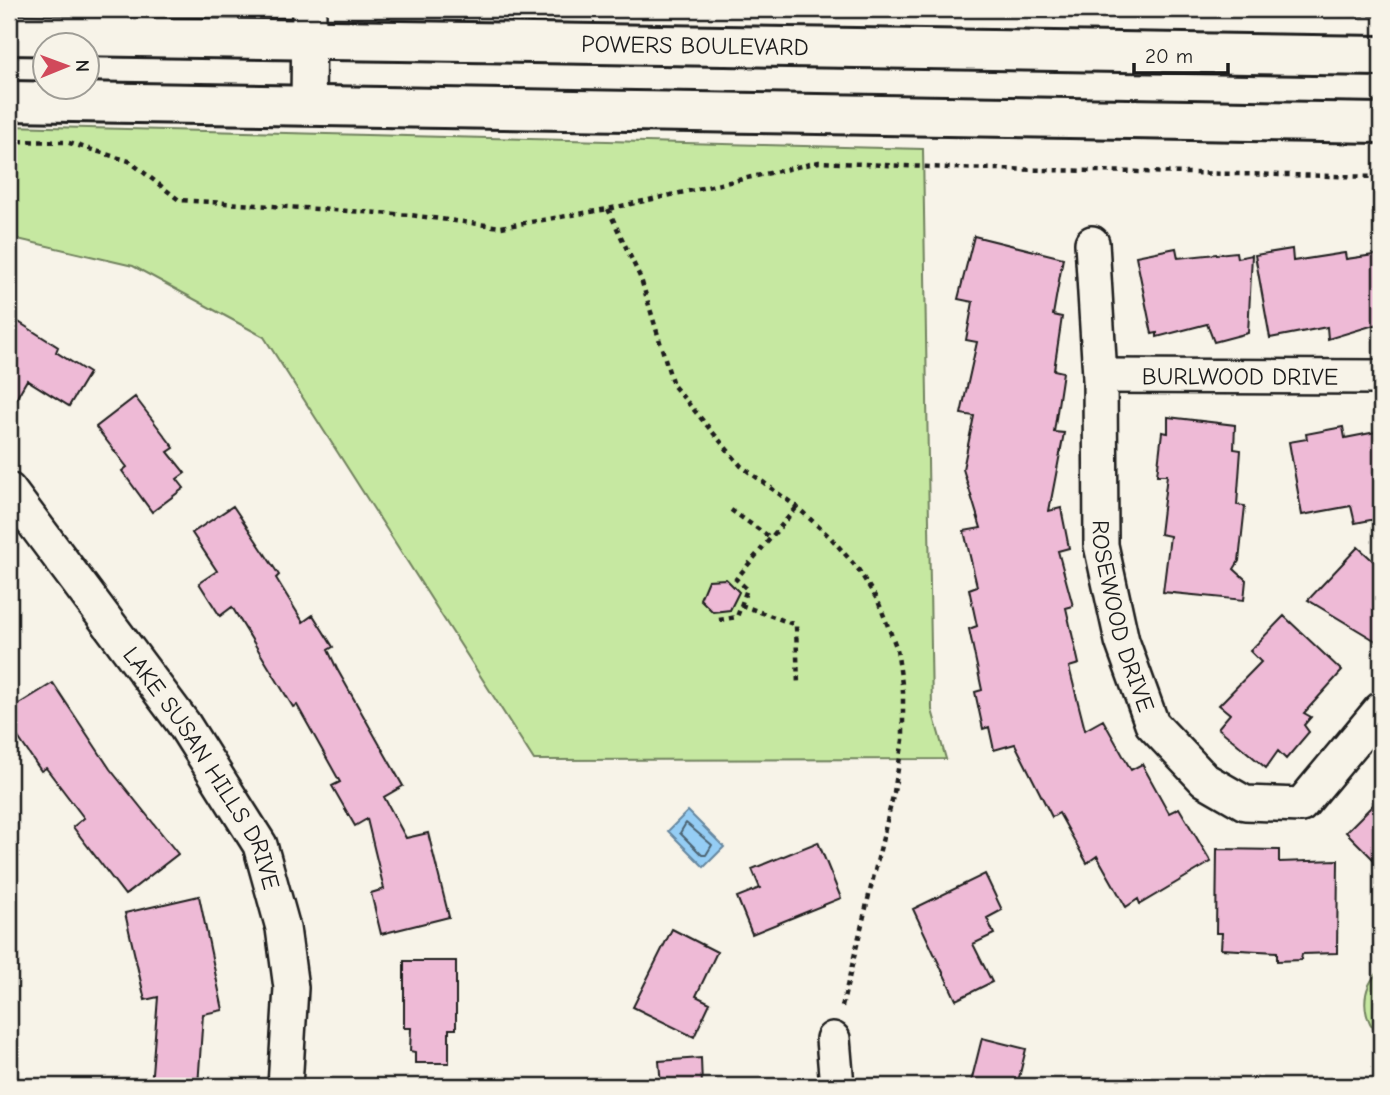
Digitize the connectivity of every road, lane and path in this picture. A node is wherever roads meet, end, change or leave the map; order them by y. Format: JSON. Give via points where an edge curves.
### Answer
{"nodes":[{"id":1,"x":1089,"y":9,"type":"edge"},
{"id":2,"x":1381,"y":15,"type":"edge"},
{"id":3,"x":308,"y":25,"type":"edge"},
{"id":4,"x":9,"y":35,"type":"edge"},
{"id":5,"x":1381,"y":56,"type":"edge"},
{"id":6,"x":9,"y":101,"type":"edge"},
{"id":7,"x":308,"y":106,"type":"junction"},
{"id":8,"x":1381,"y":123,"type":"edge"},
{"id":9,"x":9,"y":141,"type":"edge"},
{"id":10,"x":1381,"y":177,"type":"edge"},
{"id":11,"x":608,"y":209,"type":"junction"},
{"id":12,"x":1093,"y":243,"type":"dead end"},
{"id":13,"x":1100,"y":376,"type":"junction"},
{"id":14,"x":1381,"y":377,"type":"edge"},
{"id":15,"x":9,"y":490,"type":"edge"},
{"id":16,"x":797,"y":507,"type":"junction"},
{"id":17,"x":731,"y":510,"type":"dead end"},
{"id":18,"x":771,"y":538,"type":"junction"},
{"id":19,"x":741,"y":605,"type":"junction"},
{"id":20,"x":719,"y":620,"type":"dead end"},
{"id":21,"x":798,"y":685,"type":"dead end"},
{"id":22,"x":1381,"y":709,"type":"edge"},
{"id":23,"x":834,"y":1039,"type":"joint"},
{"id":24,"x":285,"y":1086,"type":"edge"},
{"id":25,"x":837,"y":1086,"type":"edge"}],
"edges":[{"from":1,"to":2,"type":"path"},
{"from":3,"to":4,"type":"main road","name":"POWERS BOULEVARD"},
{"from":3,"to":5,"type":"main road","name":"POWERS BOULEVARD","via":[[677,44]]},
{"from":3,"to":7,"type":"street"},
{"from":6,"to":7,"type":"main road"},
{"from":7,"to":8,"type":"main road"},
{"from":9,"to":11,"type":"path","via":[[66,142],[129,161],[179,200],[410,215],[501,227]]},
{"from":10,"to":11,"type":"path","via":[[950,169],[819,162]]},
{"from":11,"to":16,"type":"path","via":[[641,279],[673,385],[741,466]]},
{"from":12,"to":13,"type":"street","name":"ROSEWOOD DRIVE"},
{"from":13,"to":14,"type":"street","name":"BURLWOOD DRIVE"},
{"from":13,"to":22,"type":"street","name":"ROSEWOOD DRIVE","via":[[1101,545],[1122,642],[1152,724],[1205,780],[1245,803],[1301,805]]},
{"from":15,"to":24,"type":"street","name":"LAKE SUSAN HILLS DRIVE","via":[[183,723],[260,845],[283,928],[291,988]]},
{"from":16,"to":18,"type":"path"},
{"from":16,"to":23,"type":"path","via":[[849,559],[878,601],[897,649],[903,691],[903,740],[894,792]]},
{"from":17,"to":18,"type":"path"},
{"from":18,"to":19,"type":"path","via":[[736,579],[747,589]]},
{"from":19,"to":20,"type":"path","via":[[737,617]]},
{"from":19,"to":21,"type":"path","via":[[796,625]]},
{"from":23,"to":25,"type":"street"}]}
